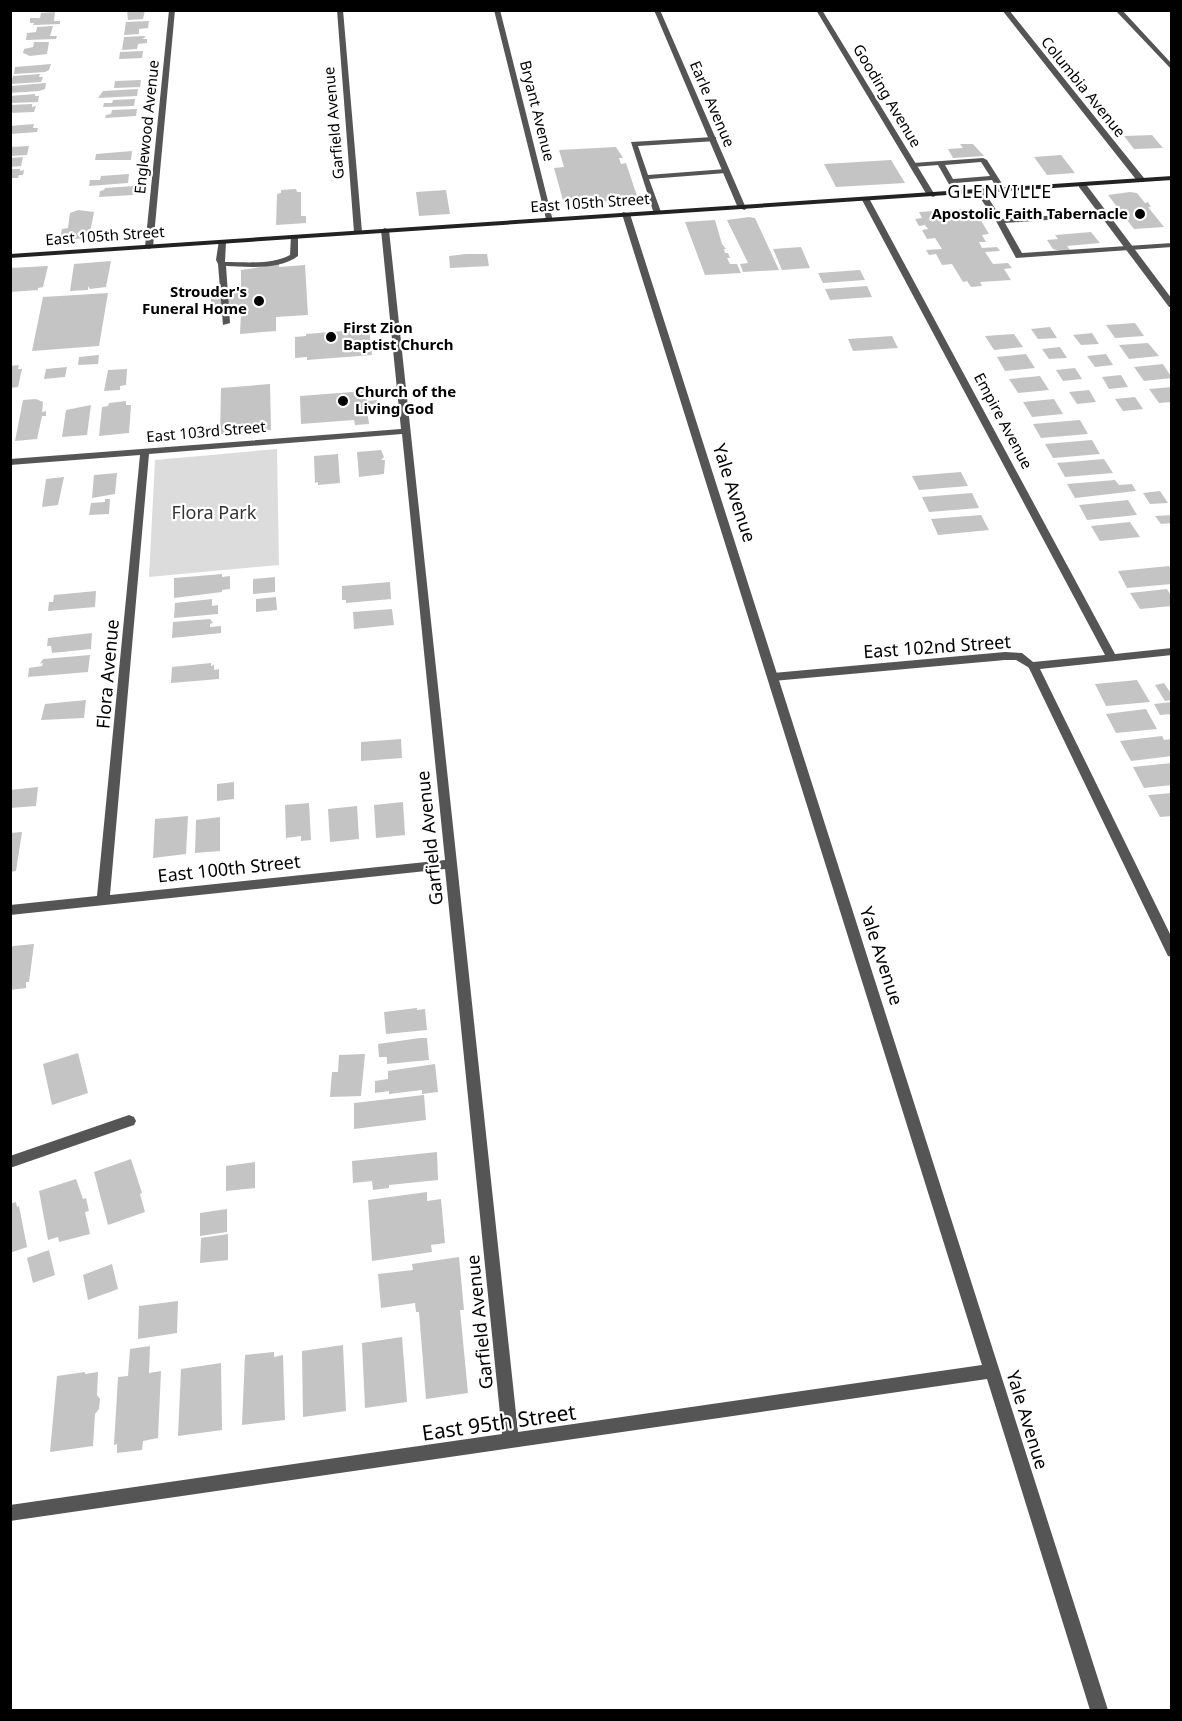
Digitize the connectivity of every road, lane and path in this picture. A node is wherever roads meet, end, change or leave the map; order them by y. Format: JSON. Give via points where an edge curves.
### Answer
{"nodes":[{"id":1,"x":172,"y":10,"type":"edge"},
{"id":2,"x":340,"y":10,"type":"edge"},
{"id":3,"x":497,"y":10,"type":"edge"},
{"id":4,"x":657,"y":10,"type":"edge"},
{"id":5,"x":819,"y":10,"type":"edge"},
{"id":6,"x":1005,"y":10,"type":"edge"},
{"id":7,"x":1118,"y":10,"type":"edge"},
{"id":8,"x":1172,"y":68,"type":"edge"},
{"id":9,"x":713,"y":140,"type":"junction"},
{"id":10,"x":940,"y":163,"type":"junction"},
{"id":11,"x":913,"y":165,"type":"junction"},
{"id":12,"x":989,"y":170,"type":"junction"},
{"id":13,"x":726,"y":171,"type":"junction"},
{"id":14,"x":974,"y":171,"type":"dead end"},
{"id":15,"x":946,"y":172,"type":"junction"},
{"id":16,"x":958,"y":172,"type":"dead end"},
{"id":17,"x":645,"y":177,"type":"junction"},
{"id":18,"x":994,"y":178,"type":"junction"},
{"id":19,"x":1172,"y":178,"type":"edge"},
{"id":20,"x":1141,"y":180,"type":"junction"},
{"id":21,"x":951,"y":181,"type":"junction"},
{"id":22,"x":1082,"y":185,"type":"junction"},
{"id":23,"x":1002,"y":190,"type":"junction"},
{"id":24,"x":980,"y":192,"type":"junction"},
{"id":25,"x":958,"y":193,"type":"junction"},
{"id":26,"x":931,"y":195,"type":"junction"},
{"id":27,"x":866,"y":200,"type":"junction"},
{"id":28,"x":742,"y":208,"type":"junction"},
{"id":29,"x":657,"y":212,"type":"junction"},
{"id":30,"x":626,"y":214,"type":"junction"},
{"id":31,"x":1104,"y":214,"type":"junction"},
{"id":32,"x":550,"y":219,"type":"junction"},
{"id":33,"x":1000,"y":221,"type":"junction"},
{"id":34,"x":385,"y":230,"type":"junction"},
{"id":35,"x":358,"y":232,"type":"junction"},
{"id":36,"x":294,"y":237,"type":"junction"},
{"id":37,"x":222,"y":242,"type":"junction"},
{"id":38,"x":1172,"y":245,"type":"edge"},
{"id":39,"x":149,"y":247,"type":"junction"},
{"id":40,"x":1129,"y":248,"type":"junction"},
{"id":41,"x":10,"y":256,"type":"edge"},
{"id":42,"x":222,"y":264,"type":"junction"},
{"id":43,"x":1172,"y":305,"type":"edge"},
{"id":44,"x":226,"y":323,"type":"dead end"},
{"id":45,"x":405,"y":431,"type":"junction"},
{"id":46,"x":145,"y":452,"type":"junction"},
{"id":47,"x":10,"y":462,"type":"edge"},
{"id":48,"x":1172,"y":651,"type":"edge"},
{"id":49,"x":1112,"y":657,"type":"junction"},
{"id":50,"x":1033,"y":666,"type":"junction"},
{"id":51,"x":773,"y":677,"type":"junction"},
{"id":52,"x":451,"y":864,"type":"junction"},
{"id":53,"x":103,"y":900,"type":"junction"},
{"id":54,"x":10,"y":910,"type":"edge"},
{"id":55,"x":1172,"y":952,"type":"edge"},
{"id":56,"x":129,"y":1121,"type":"dead end"},
{"id":57,"x":10,"y":1162,"type":"edge"},
{"id":58,"x":993,"y":1371,"type":"junction"},
{"id":59,"x":511,"y":1442,"type":"junction"},
{"id":60,"x":10,"y":1513,"type":"edge"},
{"id":61,"x":1099,"y":1710,"type":"edge"}],
"edges":[{"from":1,"to":39,"type":"street","name":"Englewood Avenue"},
{"from":2,"to":35,"type":"street","name":"Garfield Avenue"},
{"from":3,"to":32,"type":"street","name":"Bryant Avenue"},
{"from":4,"to":9,"type":"street","name":"Earle Avenue"},
{"from":5,"to":11,"type":"street","name":"Gooding Avenue"},
{"from":6,"to":20,"type":"street","name":"Columbia Avenue"},
{"from":7,"to":8,"type":"street"},
{"from":9,"to":13,"type":"street","name":"Earle Avenue"},
{"from":9,"to":17,"type":"street","via":[[634,144]]},
{"from":10,"to":11,"type":"street"},
{"from":10,"to":12,"type":"street","via":[[983,160]]},
{"from":10,"to":15,"type":"street"},
{"from":11,"to":26,"type":"street","name":"Gooding Avenue"},
{"from":12,"to":14,"type":"street"},
{"from":12,"to":18,"type":"street"},
{"from":13,"to":17,"type":"street"},
{"from":13,"to":28,"type":"street","name":"Earle Avenue"},
{"from":15,"to":16,"type":"street"},
{"from":15,"to":21,"type":"street"},
{"from":17,"to":29,"type":"street"},
{"from":18,"to":21,"type":"street"},
{"from":18,"to":23,"type":"street"},
{"from":19,"to":20,"type":"main road","name":"East 105th Street"},
{"from":20,"to":22,"type":"main road","name":"East 105th Street"},
{"from":21,"to":25,"type":"street"},
{"from":22,"to":23,"type":"main road","name":"East 105th Street"},
{"from":22,"to":31,"type":"street"},
{"from":23,"to":24,"type":"main road","name":"East 105th Street"},
{"from":24,"to":25,"type":"main road","name":"East 105th Street"},
{"from":24,"to":33,"type":"street"},
{"from":25,"to":26,"type":"main road","name":"East 105th Street"},
{"from":26,"to":27,"type":"main road","name":"East 105th Street"},
{"from":27,"to":28,"type":"main road","name":"East 105th Street"},
{"from":27,"to":49,"type":"street","name":"Empire Avenue"},
{"from":28,"to":29,"type":"main road","name":"East 105th Street"},
{"from":29,"to":30,"type":"main road","name":"East 105th Street"},
{"from":30,"to":32,"type":"main road","name":"East 105th Street"},
{"from":30,"to":51,"type":"street","name":"Yale Avenue"},
{"from":31,"to":33,"type":"street"},
{"from":31,"to":40,"type":"street"},
{"from":32,"to":34,"type":"main road","name":"East 105th Street"},
{"from":33,"to":40,"type":"street","via":[[1019,256]]},
{"from":34,"to":35,"type":"main road","name":"East 105th Street"},
{"from":34,"to":45,"type":"street","name":"Garfield Avenue"},
{"from":35,"to":36,"type":"main road","name":"East 105th Street"},
{"from":36,"to":37,"type":"main road","name":"East 105th Street"},
{"from":36,"to":42,"type":"street","via":[[294,256],[289,260]]},
{"from":37,"to":39,"type":"main road","name":"East 105th Street"},
{"from":37,"to":42,"type":"street"},
{"from":38,"to":40,"type":"street"},
{"from":39,"to":41,"type":"main road","name":"East 105th Street"},
{"from":40,"to":43,"type":"street"},
{"from":42,"to":44,"type":"street"},
{"from":45,"to":46,"type":"street","name":"East 103rd Street"},
{"from":45,"to":52,"type":"street","name":"Garfield Avenue"},
{"from":46,"to":47,"type":"street","name":"East 103rd Street"},
{"from":46,"to":53,"type":"street","name":"Flora Avenue"},
{"from":48,"to":49,"type":"street","name":"East 102nd Street"},
{"from":49,"to":50,"type":"street","name":"East 102nd Street"},
{"from":50,"to":51,"type":"street","name":"East 102nd Street","via":[[1018,656],[1005,656]]},
{"from":50,"to":55,"type":"street"},
{"from":51,"to":58,"type":"street","name":"Yale Avenue"},
{"from":52,"to":53,"type":"street","name":"East 100th Street"},
{"from":52,"to":59,"type":"street","name":"Garfield Avenue"},
{"from":53,"to":54,"type":"street","name":"East 100th Street"},
{"from":56,"to":57,"type":"street"},
{"from":58,"to":59,"type":"street","name":"East 95th Street"},
{"from":58,"to":61,"type":"street","name":"Yale Avenue"},
{"from":59,"to":60,"type":"street","name":"East 95th Street"}]}
